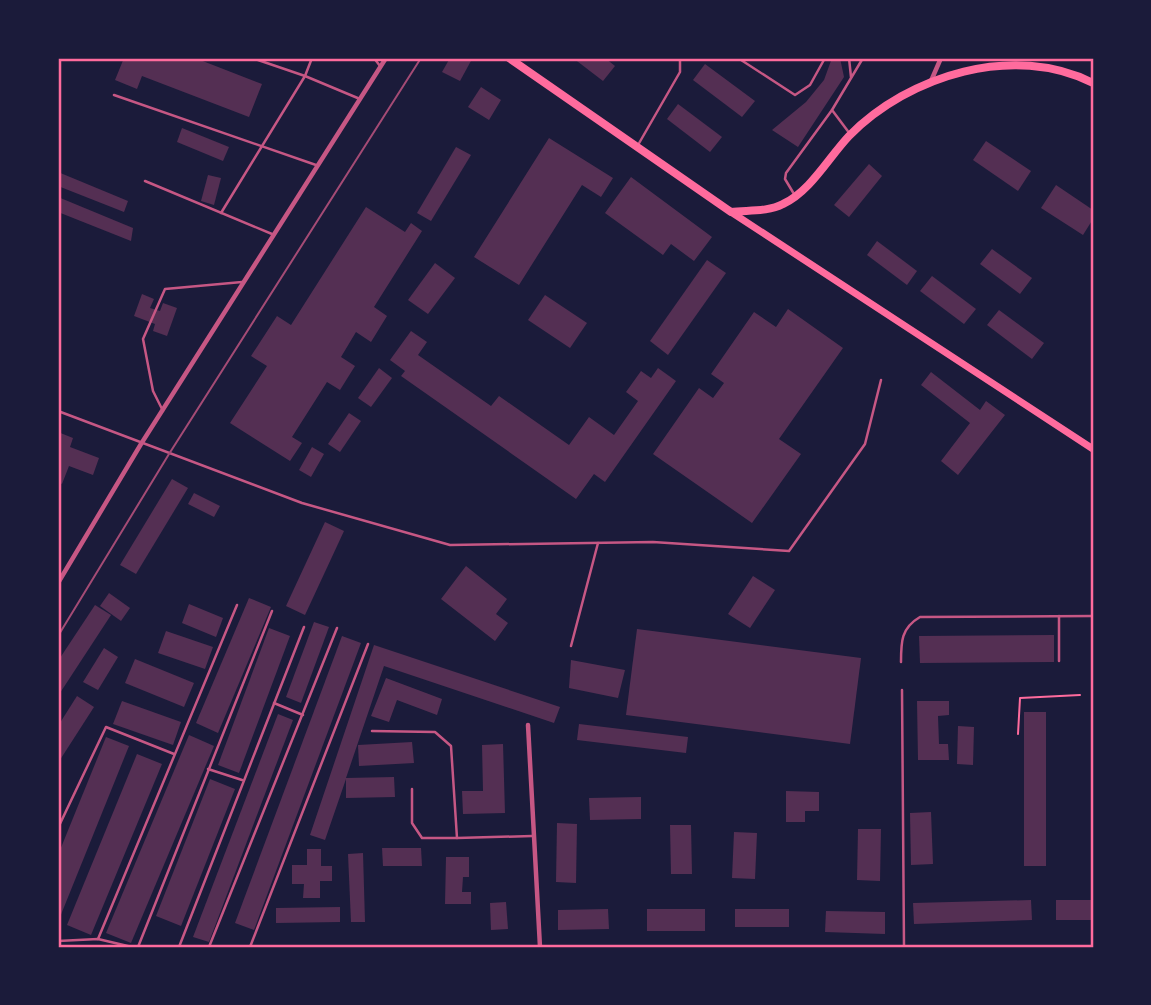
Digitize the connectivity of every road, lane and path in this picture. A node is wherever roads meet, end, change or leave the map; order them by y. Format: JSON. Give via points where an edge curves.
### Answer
{"nodes":[{"id":1,"x":253,"y":58,"type":"edge"},
{"id":2,"x":312,"y":58,"type":"edge"},
{"id":3,"x":374,"y":58,"type":"edge"},
{"id":4,"x":386,"y":58,"type":"edge"},
{"id":5,"x":509,"y":58,"type":"edge"},
{"id":6,"x":680,"y":58,"type":"edge"},
{"id":7,"x":738,"y":58,"type":"edge"},
{"id":8,"x":825,"y":58,"type":"edge"},
{"id":9,"x":849,"y":58,"type":"edge"},
{"id":10,"x":863,"y":58,"type":"edge"},
{"id":11,"x":941,"y":58,"type":"edge"},
{"id":12,"x":381,"y":67,"type":"junction"},
{"id":13,"x":305,"y":75,"type":"junction"},
{"id":14,"x":851,"y":76,"type":"junction"},
{"id":15,"x":931,"y":82,"type":"junction"},
{"id":16,"x":1093,"y":83,"type":"edge"},
{"id":17,"x":114,"y":95,"type":"dead end"},
{"id":18,"x":360,"y":99,"type":"junction"},
{"id":19,"x":832,"y":110,"type":"junction"},
{"id":20,"x":850,"y":135,"type":"junction"},
{"id":21,"x":262,"y":147,"type":"junction"},
{"id":22,"x":637,"y":147,"type":"junction"},
{"id":23,"x":319,"y":166,"type":"junction"},
{"id":24,"x":145,"y":181,"type":"dead end"},
{"id":25,"x":795,"y":197,"type":"junction"},
{"id":26,"x":731,"y":212,"type":"junction"},
{"id":27,"x":221,"y":213,"type":"junction"},
{"id":28,"x":275,"y":235,"type":"junction"},
{"id":29,"x":245,"y":282,"type":"junction"},
{"id":30,"x":881,"y":380,"type":"dead end"},
{"id":31,"x":58,"y":411,"type":"edge"},
{"id":32,"x":163,"y":411,"type":"junction"},
{"id":33,"x":141,"y":444,"type":"junction"},
{"id":34,"x":1093,"y":449,"type":"edge"},
{"id":35,"x":598,"y":543,"type":"junction"},
{"id":36,"x":58,"y":583,"type":"edge"},
{"id":37,"x":237,"y":605,"type":"dead end"},
{"id":38,"x":272,"y":611,"type":"dead end"},
{"id":39,"x":1059,"y":616,"type":"junction"},
{"id":40,"x":1093,"y":616,"type":"edge"},
{"id":41,"x":304,"y":627,"type":"dead end"},
{"id":42,"x":337,"y":628,"type":"dead end"},
{"id":43,"x":368,"y":644,"type":"dead end"},
{"id":44,"x":571,"y":646,"type":"dead end"},
{"id":45,"x":1059,"y":661,"type":"dead end"},
{"id":46,"x":901,"y":662,"type":"dead end"},
{"id":47,"x":902,"y":690,"type":"dead end"},
{"id":48,"x":1080,"y":695,"type":"dead end"},
{"id":49,"x":274,"y":703,"type":"junction"},
{"id":50,"x":303,"y":715,"type":"junction"},
{"id":51,"x":528,"y":725,"type":"dead end"},
{"id":52,"x":373,"y":732,"type":"dead end"},
{"id":53,"x":1018,"y":734,"type":"dead end"},
{"id":54,"x":174,"y":754,"type":"junction"},
{"id":55,"x":208,"y":769,"type":"junction"},
{"id":56,"x":243,"y":780,"type":"junction"},
{"id":57,"x":412,"y":789,"type":"dead end"},
{"id":58,"x":58,"y":828,"type":"edge"},
{"id":59,"x":532,"y":836,"type":"junction"},
{"id":60,"x":457,"y":838,"type":"junction"},
{"id":61,"x":98,"y":939,"type":"junction"},
{"id":62,"x":58,"y":941,"type":"edge"},
{"id":63,"x":132,"y":947,"type":"edge"},
{"id":64,"x":138,"y":947,"type":"edge"},
{"id":65,"x":179,"y":947,"type":"edge"},
{"id":66,"x":209,"y":947,"type":"edge"},
{"id":67,"x":250,"y":947,"type":"edge"},
{"id":68,"x":540,"y":947,"type":"edge"},
{"id":69,"x":904,"y":947,"type":"edge"}],
"edges":[{"from":1,"to":13,"type":"lane"},
{"from":2,"to":13,"type":"lane"},
{"from":3,"to":12,"type":"lane"},
{"from":4,"to":12,"type":"street"},
{"from":5,"to":22,"type":"main road"},
{"from":6,"to":22,"type":"lane","via":[[680,72]]},
{"from":7,"to":8,"type":"lane","via":[[795,95],[810,85]]},
{"from":9,"to":14,"type":"lane"},
{"from":10,"to":14,"type":"lane"},
{"from":11,"to":15,"type":"street"},
{"from":12,"to":18,"type":"street"},
{"from":13,"to":18,"type":"lane"},
{"from":13,"to":21,"type":"lane"},
{"from":14,"to":19,"type":"lane"},
{"from":15,"to":16,"type":"main road","via":[[978,68],[1049,67]]},
{"from":15,"to":20,"type":"main road","via":[[900,96]]},
{"from":17,"to":21,"type":"lane"},
{"from":18,"to":23,"type":"street"},
{"from":19,"to":20,"type":"lane"},
{"from":19,"to":25,"type":"lane","via":[[786,173]]},
{"from":20,"to":25,"type":"main road"},
{"from":21,"to":23,"type":"lane"},
{"from":21,"to":27,"type":"lane"},
{"from":22,"to":26,"type":"main road"},
{"from":23,"to":28,"type":"street"},
{"from":24,"to":27,"type":"lane"},
{"from":25,"to":26,"type":"main road","via":[[767,209]]},
{"from":26,"to":34,"type":"main road"},
{"from":27,"to":28,"type":"lane"},
{"from":28,"to":29,"type":"street"},
{"from":29,"to":32,"type":"street"},
{"from":29,"to":32,"type":"lane","via":[[165,289],[143,339],[153,391]]},
{"from":30,"to":35,"type":"lane","via":[[865,444],[789,551]]},
{"from":31,"to":33,"type":"lane"},
{"from":32,"to":33,"type":"street"},
{"from":33,"to":35,"type":"lane","via":[[302,503],[450,545]]},
{"from":33,"to":36,"type":"street"},
{"from":35,"to":44,"type":"lane"},
{"from":37,"to":54,"type":"lane"},
{"from":38,"to":55,"type":"lane"},
{"from":39,"to":40,"type":"lane"},
{"from":39,"to":45,"type":"lane"},
{"from":39,"to":46,"type":"lane","via":[[920,617],[901,640]]},
{"from":41,"to":49,"type":"lane"},
{"from":42,"to":50,"type":"lane"},
{"from":43,"to":67,"type":"lane"},
{"from":47,"to":69,"type":"lane"},
{"from":48,"to":53,"type":"path","via":[[1020,698]]},
{"from":49,"to":50,"type":"lane"},
{"from":49,"to":56,"type":"lane"},
{"from":50,"to":66,"type":"lane"},
{"from":51,"to":59,"type":"street"},
{"from":52,"to":60,"type":"lane","via":[[435,732],[451,746]]},
{"from":54,"to":58,"type":"lane","via":[[106,727]]},
{"from":54,"to":61,"type":"lane"},
{"from":55,"to":56,"type":"lane"},
{"from":55,"to":64,"type":"lane"},
{"from":56,"to":65,"type":"lane"},
{"from":57,"to":60,"type":"lane","via":[[411,823],[422,838]]},
{"from":59,"to":60,"type":"lane"},
{"from":59,"to":68,"type":"street"},
{"from":61,"to":62,"type":"lane"},
{"from":61,"to":63,"type":"lane"}]}
